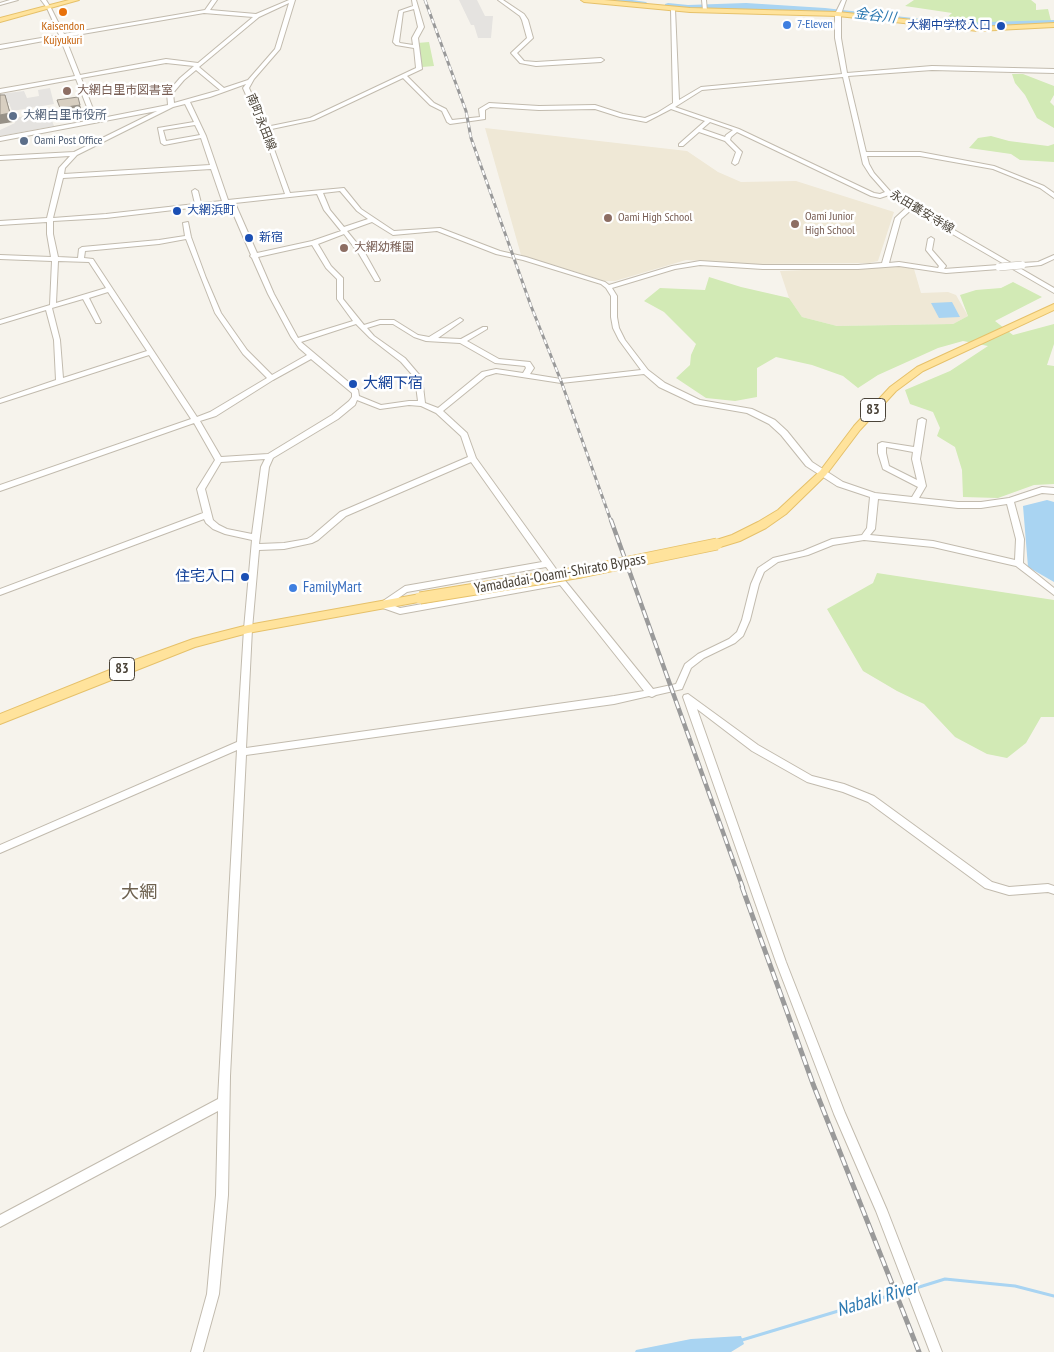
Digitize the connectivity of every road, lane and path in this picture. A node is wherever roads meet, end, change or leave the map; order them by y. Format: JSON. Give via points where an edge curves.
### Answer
{"nodes":[{"id":1,"x":12,"y":0,"type":"edge"},
{"id":2,"x":43,"y":0,"type":"edge"},
{"id":3,"x":76,"y":0,"type":"edge"},
{"id":4,"x":214,"y":0,"type":"edge"},
{"id":5,"x":293,"y":0,"type":"edge"},
{"id":6,"x":414,"y":0,"type":"edge"},
{"id":7,"x":500,"y":0,"type":"edge"},
{"id":8,"x":584,"y":0,"type":"edge"},
{"id":9,"x":704,"y":0,"type":"edge"},
{"id":10,"x":844,"y":0,"type":"edge"},
{"id":11,"x":0,"y":4,"type":"edge"},
{"id":12,"x":416,"y":7,"type":"junction"},
{"id":13,"x":50,"y":8,"type":"junction"},
{"id":14,"x":674,"y":9,"type":"junction"},
{"id":15,"x":705,"y":10,"type":"junction"},
{"id":16,"x":206,"y":12,"type":"junction"},
{"id":17,"x":838,"y":14,"type":"junction"},
{"id":18,"x":257,"y":16,"type":"junction"},
{"id":19,"x":0,"y":20,"type":"edge"},
{"id":20,"x":1054,"y":25,"type":"edge"},
{"id":21,"x":62,"y":36,"type":"junction"},
{"id":22,"x":0,"y":47,"type":"edge"},
{"id":23,"x":416,"y":47,"type":"junction"},
{"id":24,"x":601,"y":60,"type":"dead end"},
{"id":25,"x":199,"y":66,"type":"junction"},
{"id":26,"x":1054,"y":72,"type":"edge"},
{"id":27,"x":845,"y":75,"type":"junction"},
{"id":28,"x":77,"y":76,"type":"junction"},
{"id":29,"x":404,"y":76,"type":"junction"},
{"id":30,"x":249,"y":81,"type":"junction"},
{"id":31,"x":223,"y":90,"type":"junction"},
{"id":32,"x":0,"y":91,"type":"edge"},
{"id":33,"x":187,"y":102,"type":"junction"},
{"id":34,"x":673,"y":105,"type":"junction"},
{"id":35,"x":171,"y":106,"type":"junction"},
{"id":36,"x":94,"y":121,"type":"junction"},
{"id":37,"x":708,"y":121,"type":"junction"},
{"id":38,"x":197,"y":123,"type":"junction"},
{"id":39,"x":264,"y":129,"type":"junction"},
{"id":40,"x":698,"y":130,"type":"junction"},
{"id":41,"x":736,"y":130,"type":"junction"},
{"id":42,"x":202,"y":136,"type":"junction"},
{"id":43,"x":0,"y":139,"type":"edge"},
{"id":44,"x":728,"y":140,"type":"junction"},
{"id":45,"x":680,"y":145,"type":"dead end"},
{"id":46,"x":76,"y":154,"type":"junction"},
{"id":47,"x":864,"y":154,"type":"junction"},
{"id":48,"x":0,"y":158,"type":"edge"},
{"id":49,"x":735,"y":163,"type":"dead end"},
{"id":50,"x":214,"y":167,"type":"junction"},
{"id":51,"x":60,"y":176,"type":"junction"},
{"id":52,"x":196,"y":191,"type":"dead end"},
{"id":53,"x":320,"y":193,"type":"junction"},
{"id":54,"x":889,"y":193,"type":"junction"},
{"id":55,"x":288,"y":195,"type":"junction"},
{"id":56,"x":1054,"y":196,"type":"edge"},
{"id":57,"x":228,"y":203,"type":"junction"},
{"id":58,"x":199,"y":206,"type":"junction"},
{"id":59,"x":911,"y":207,"type":"junction"},
{"id":60,"x":50,"y":219,"type":"junction"},
{"id":61,"x":372,"y":220,"type":"junction"},
{"id":62,"x":0,"y":223,"type":"edge"},
{"id":63,"x":186,"y":223,"type":"dead end"},
{"id":64,"x":343,"y":231,"type":"junction"},
{"id":65,"x":188,"y":237,"type":"junction"},
{"id":66,"x":931,"y":239,"type":"dead end"},
{"id":67,"x":314,"y":243,"type":"junction"},
{"id":68,"x":253,"y":256,"type":"junction"},
{"id":69,"x":0,"y":257,"type":"edge"},
{"id":70,"x":1054,"y":257,"type":"edge"},
{"id":71,"x":524,"y":258,"type":"joint"},
{"id":72,"x":54,"y":259,"type":"junction"},
{"id":73,"x":81,"y":259,"type":"junction"},
{"id":74,"x":884,"y":265,"type":"junction"},
{"id":75,"x":1022,"y":265,"type":"joint"},
{"id":76,"x":939,"y":270,"type":"junction"},
{"id":77,"x":377,"y":280,"type":"dead end"},
{"id":78,"x":608,"y":287,"type":"junction"},
{"id":79,"x":110,"y":289,"type":"junction"},
{"id":80,"x":1054,"y":291,"type":"edge"},
{"id":81,"x":85,"y":297,"type":"junction"},
{"id":82,"x":51,"y":307,"type":"junction"},
{"id":83,"x":1054,"y":307,"type":"edge"},
{"id":84,"x":460,"y":320,"type":"dead end"},
{"id":85,"x":0,"y":322,"type":"edge"},
{"id":86,"x":98,"y":322,"type":"dead end"},
{"id":87,"x":360,"y":324,"type":"junction"},
{"id":88,"x":485,"y":328,"type":"dead end"},
{"id":89,"x":431,"y":339,"type":"junction"},
{"id":90,"x":297,"y":341,"type":"junction"},
{"id":91,"x":462,"y":341,"type":"junction"},
{"id":92,"x":151,"y":352,"type":"junction"},
{"id":93,"x":311,"y":356,"type":"junction"},
{"id":94,"x":646,"y":372,"type":"junction"},
{"id":95,"x":526,"y":374,"type":"junction"},
{"id":96,"x":271,"y":378,"type":"junction"},
{"id":97,"x":60,"y":381,"type":"junction"},
{"id":98,"x":356,"y":397,"type":"junction"},
{"id":99,"x":0,"y":401,"type":"edge"},
{"id":100,"x":422,"y":404,"type":"junction"},
{"id":101,"x":439,"y":411,"type":"junction"},
{"id":102,"x":922,"y":420,"type":"dead end"},
{"id":103,"x":196,"y":421,"type":"junction"},
{"id":104,"x":917,"y":450,"type":"junction"},
{"id":105,"x":270,"y":456,"type":"junction"},
{"id":106,"x":472,"y":458,"type":"junction"},
{"id":107,"x":219,"y":460,"type":"junction"},
{"id":108,"x":823,"y":474,"type":"junction"},
{"id":109,"x":922,"y":486,"type":"junction"},
{"id":110,"x":0,"y":488,"type":"edge"},
{"id":111,"x":1054,"y":491,"type":"edge"},
{"id":112,"x":874,"y":496,"type":"junction"},
{"id":113,"x":914,"y":500,"type":"junction"},
{"id":114,"x":1010,"y":501,"type":"junction"},
{"id":115,"x":206,"y":515,"type":"junction"},
{"id":116,"x":864,"y":537,"type":"junction"},
{"id":117,"x":256,"y":538,"type":"junction"},
{"id":118,"x":255,"y":547,"type":"junction"},
{"id":119,"x":548,"y":564,"type":"junction"},
{"id":120,"x":1019,"y":564,"type":"junction"},
{"id":121,"x":562,"y":582,"type":"junction"},
{"id":122,"x":0,"y":592,"type":"edge"},
{"id":123,"x":1054,"y":592,"type":"edge"},
{"id":124,"x":384,"y":605,"type":"junction"},
{"id":125,"x":248,"y":629,"type":"junction"},
{"id":126,"x":679,"y":688,"type":"junction"},
{"id":127,"x":652,"y":694,"type":"junction"},
{"id":128,"x":688,"y":697,"type":"junction"},
{"id":129,"x":0,"y":719,"type":"edge"},
{"id":130,"x":242,"y":748,"type":"junction"},
{"id":131,"x":0,"y":849,"type":"edge"},
{"id":132,"x":1054,"y":890,"type":"edge"},
{"id":133,"x":223,"y":1102,"type":"junction"},
{"id":134,"x":0,"y":1221,"type":"edge"},
{"id":135,"x":197,"y":1352,"type":"edge"},
{"id":136,"x":936,"y":1352,"type":"edge"}],
"edges":[{"from":1,"to":11,"type":"street"},
{"from":2,"to":13,"type":"street"},
{"from":3,"to":13,"type":"main road"},
{"from":4,"to":16,"type":"street"},
{"from":5,"to":18,"type":"street"},
{"from":5,"to":30,"type":"street","name":"南町永田線","via":[[277,49]]},
{"from":6,"to":12,"type":"street"},
{"from":7,"to":24,"type":"street","via":[[525,20],[530,38],[514,53],[522,62]]},
{"from":8,"to":14,"type":"main road"},
{"from":9,"to":15,"type":"street"},
{"from":10,"to":17,"type":"street","name":"永田養安寺線"},
{"from":12,"to":23,"type":"street","via":[[421,27],[415,38]]},
{"from":12,"to":23,"type":"street","via":[[401,10],[396,42]]},
{"from":13,"to":19,"type":"main road"},
{"from":13,"to":21,"type":"street"},
{"from":14,"to":15,"type":"main road"},
{"from":14,"to":34,"type":"street"},
{"from":15,"to":17,"type":"main road"},
{"from":16,"to":18,"type":"street"},
{"from":16,"to":21,"type":"street"},
{"from":17,"to":20,"type":"main road","via":[[978,29]]},
{"from":17,"to":27,"type":"street","name":"永田養安寺線","via":[[838,38]]},
{"from":18,"to":25,"type":"street"},
{"from":21,"to":22,"type":"street"},
{"from":21,"to":28,"type":"street"},
{"from":23,"to":29,"type":"street","via":[[419,69]]},
{"from":25,"to":28,"type":"street","via":[[166,62]]},
{"from":25,"to":31,"type":"street"},
{"from":25,"to":35,"type":"street","via":[[170,93]]},
{"from":26,"to":27,"type":"street","via":[[932,68]]},
{"from":27,"to":34,"type":"street","via":[[717,86],[701,89]]},
{"from":27,"to":47,"type":"street","name":"永田養安寺線"},
{"from":28,"to":32,"type":"street"},
{"from":28,"to":36,"type":"street"},
{"from":29,"to":34,"type":"street","via":[[432,104],[444,110],[450,122],[482,118],[482,109],[489,105],[595,107],[646,120]]},
{"from":29,"to":39,"type":"street","via":[[312,119]]},
{"from":30,"to":31,"type":"street"},
{"from":30,"to":39,"type":"street","name":"南町永田線","via":[[246,88]]},
{"from":31,"to":33,"type":"street"},
{"from":33,"to":35,"type":"street"},
{"from":33,"to":38,"type":"street"},
{"from":34,"to":37,"type":"street"},
{"from":35,"to":36,"type":"street"},
{"from":35,"to":46,"type":"street"},
{"from":36,"to":43,"type":"street"},
{"from":37,"to":40,"type":"street"},
{"from":37,"to":41,"type":"street"},
{"from":38,"to":42,"type":"street"},
{"from":38,"to":42,"type":"street","via":[[160,129],[164,142]]},
{"from":39,"to":55,"type":"street","name":"南町永田線"},
{"from":40,"to":44,"type":"street"},
{"from":40,"to":45,"type":"street"},
{"from":41,"to":44,"type":"street"},
{"from":41,"to":54,"type":"street","via":[[873,195]]},
{"from":42,"to":50,"type":"street"},
{"from":44,"to":49,"type":"street","via":[[739,152]]},
{"from":46,"to":48,"type":"street"},
{"from":46,"to":51,"type":"street","via":[[62,168]]},
{"from":47,"to":54,"type":"street","name":"永田養安寺線","via":[[872,174]]},
{"from":47,"to":56,"type":"street","via":[[920,154],[994,168],[1042,187]]},
{"from":50,"to":51,"type":"street"},
{"from":50,"to":57,"type":"street"},
{"from":51,"to":60,"type":"street"},
{"from":52,"to":58,"type":"street"},
{"from":53,"to":55,"type":"street"},
{"from":53,"to":61,"type":"street","via":[[342,189]]},
{"from":53,"to":64,"type":"street","via":[[327,210]]},
{"from":54,"to":59,"type":"street","name":"永田養安寺線"},
{"from":55,"to":57,"type":"street"},
{"from":57,"to":58,"type":"street"},
{"from":57,"to":68,"type":"street"},
{"from":58,"to":60,"type":"street"},
{"from":59,"to":74,"type":"street","via":[[898,218]]},
{"from":59,"to":80,"type":"street","name":"永田養安寺線"},
{"from":60,"to":62,"type":"street"},
{"from":60,"to":72,"type":"street"},
{"from":61,"to":64,"type":"street"},
{"from":61,"to":71,"type":"street","via":[[393,233],[438,229],[498,253]]},
{"from":63,"to":65,"type":"street"},
{"from":64,"to":67,"type":"street"},
{"from":64,"to":77,"type":"street","via":[[362,253]]},
{"from":65,"to":73,"type":"street","via":[[82,249]]},
{"from":65,"to":96,"type":"street","via":[[218,313],[245,352]]},
{"from":66,"to":76,"type":"street","via":[[929,250],[942,266]]},
{"from":67,"to":68,"type":"street"},
{"from":67,"to":87,"type":"street","via":[[328,267],[340,278],[340,299]]},
{"from":68,"to":90,"type":"street"},
{"from":69,"to":72,"type":"street"},
{"from":70,"to":75,"type":"street","via":[[1039,264]]},
{"from":71,"to":78,"type":"street"},
{"from":72,"to":73,"type":"street"},
{"from":72,"to":82,"type":"street"},
{"from":73,"to":79,"type":"street","via":[[91,260]]},
{"from":74,"to":76,"type":"street"},
{"from":74,"to":78,"type":"street","via":[[763,267],[693,263]]},
{"from":75,"to":76,"type":"street","bridge":true,"via":[[971,271]]},
{"from":78,"to":94,"type":"street","via":[[614,296],[616,328]]},
{"from":79,"to":81,"type":"street"},
{"from":79,"to":92,"type":"street"},
{"from":81,"to":82,"type":"street"},
{"from":81,"to":86,"type":"street"},
{"from":82,"to":85,"type":"street"},
{"from":82,"to":97,"type":"street"},
{"from":83,"to":108,"type":"main road","name":"Yamadadai-Ooami-Shirato Bypass","number":"83","via":[[920,369],[893,389],[857,428]]},
{"from":84,"to":89,"type":"street"},
{"from":87,"to":89,"type":"street","via":[[394,322],[416,336]]},
{"from":87,"to":90,"type":"street"},
{"from":87,"to":100,"type":"street","via":[[404,360],[418,378]]},
{"from":88,"to":91,"type":"street"},
{"from":89,"to":91,"type":"street"},
{"from":90,"to":93,"type":"street"},
{"from":91,"to":95,"type":"street","via":[[497,361],[528,364],[530,368]]},
{"from":92,"to":97,"type":"street"},
{"from":92,"to":103,"type":"street"},
{"from":93,"to":96,"type":"street"},
{"from":93,"to":98,"type":"street","via":[[355,392]]},
{"from":94,"to":95,"type":"street","via":[[561,381]]},
{"from":94,"to":108,"type":"street","via":[[662,385],[698,402],[749,411],[772,422],[809,464]]},
{"from":95,"to":101,"type":"street","via":[[496,371],[484,374]]},
{"from":96,"to":103,"type":"street","via":[[236,401]]},
{"from":97,"to":99,"type":"street"},
{"from":98,"to":100,"type":"street","via":[[380,407]]},
{"from":98,"to":105,"type":"street","via":[[335,417]]},
{"from":100,"to":101,"type":"street"},
{"from":101,"to":106,"type":"street","via":[[464,435]]},
{"from":102,"to":104,"type":"street"},
{"from":103,"to":107,"type":"street"},
{"from":103,"to":110,"type":"street"},
{"from":104,"to":109,"type":"street"},
{"from":104,"to":109,"type":"street","via":[[882,444],[886,466]]},
{"from":105,"to":107,"type":"street"},
{"from":105,"to":117,"type":"street","via":[[265,466]]},
{"from":106,"to":118,"type":"street","via":[[343,514],[309,541]]},
{"from":106,"to":119,"type":"street"},
{"from":107,"to":115,"type":"street","via":[[201,489]]},
{"from":108,"to":112,"type":"street"},
{"from":108,"to":124,"type":"main road","name":"Yamadadai-Ooami-Shirato Bypass","number":"83","bridge":true,"via":[[771,520],[717,544],[581,572]]},
{"from":109,"to":113,"type":"street"},
{"from":111,"to":114,"type":"street","via":[[1042,490]]},
{"from":112,"to":113,"type":"street"},
{"from":112,"to":116,"type":"street","via":[[871,529]]},
{"from":113,"to":114,"type":"street","via":[[958,505]]},
{"from":114,"to":120,"type":"street","via":[[1020,539]]},
{"from":115,"to":117,"type":"street","via":[[216,527]]},
{"from":115,"to":122,"type":"street"},
{"from":116,"to":120,"type":"street","via":[[933,544]]},
{"from":116,"to":126,"type":"street","via":[[832,542],[804,554],[776,560],[761,570],[740,634],[688,666]]},
{"from":117,"to":118,"type":"street"},
{"from":118,"to":125,"type":"street"},
{"from":119,"to":121,"type":"street"},
{"from":119,"to":124,"type":"street","via":[[405,589]]},
{"from":120,"to":123,"type":"street"},
{"from":121,"to":124,"type":"street","via":[[400,611]]},
{"from":121,"to":127,"type":"street"},
{"from":124,"to":125,"type":"main road","name":"Yamadadai-Ooami-Shirato Bypass","number":"83"},
{"from":125,"to":129,"type":"main road","name":"Yamadadai-Ooami-Shirato Bypass","number":"83","via":[[193,643]]},
{"from":125,"to":130,"type":"street"},
{"from":126,"to":127,"type":"street"},
{"from":126,"to":128,"type":"street"},
{"from":127,"to":130,"type":"street"},
{"from":128,"to":132,"type":"street","via":[[755,748],[810,778],[872,799],[989,885],[1008,891]]},
{"from":128,"to":136,"type":"street","via":[[781,962]]},
{"from":130,"to":131,"type":"street"},
{"from":130,"to":133,"type":"street"},
{"from":133,"to":134,"type":"street"},
{"from":133,"to":135,"type":"street","via":[[222,1195],[213,1294]]}]}
